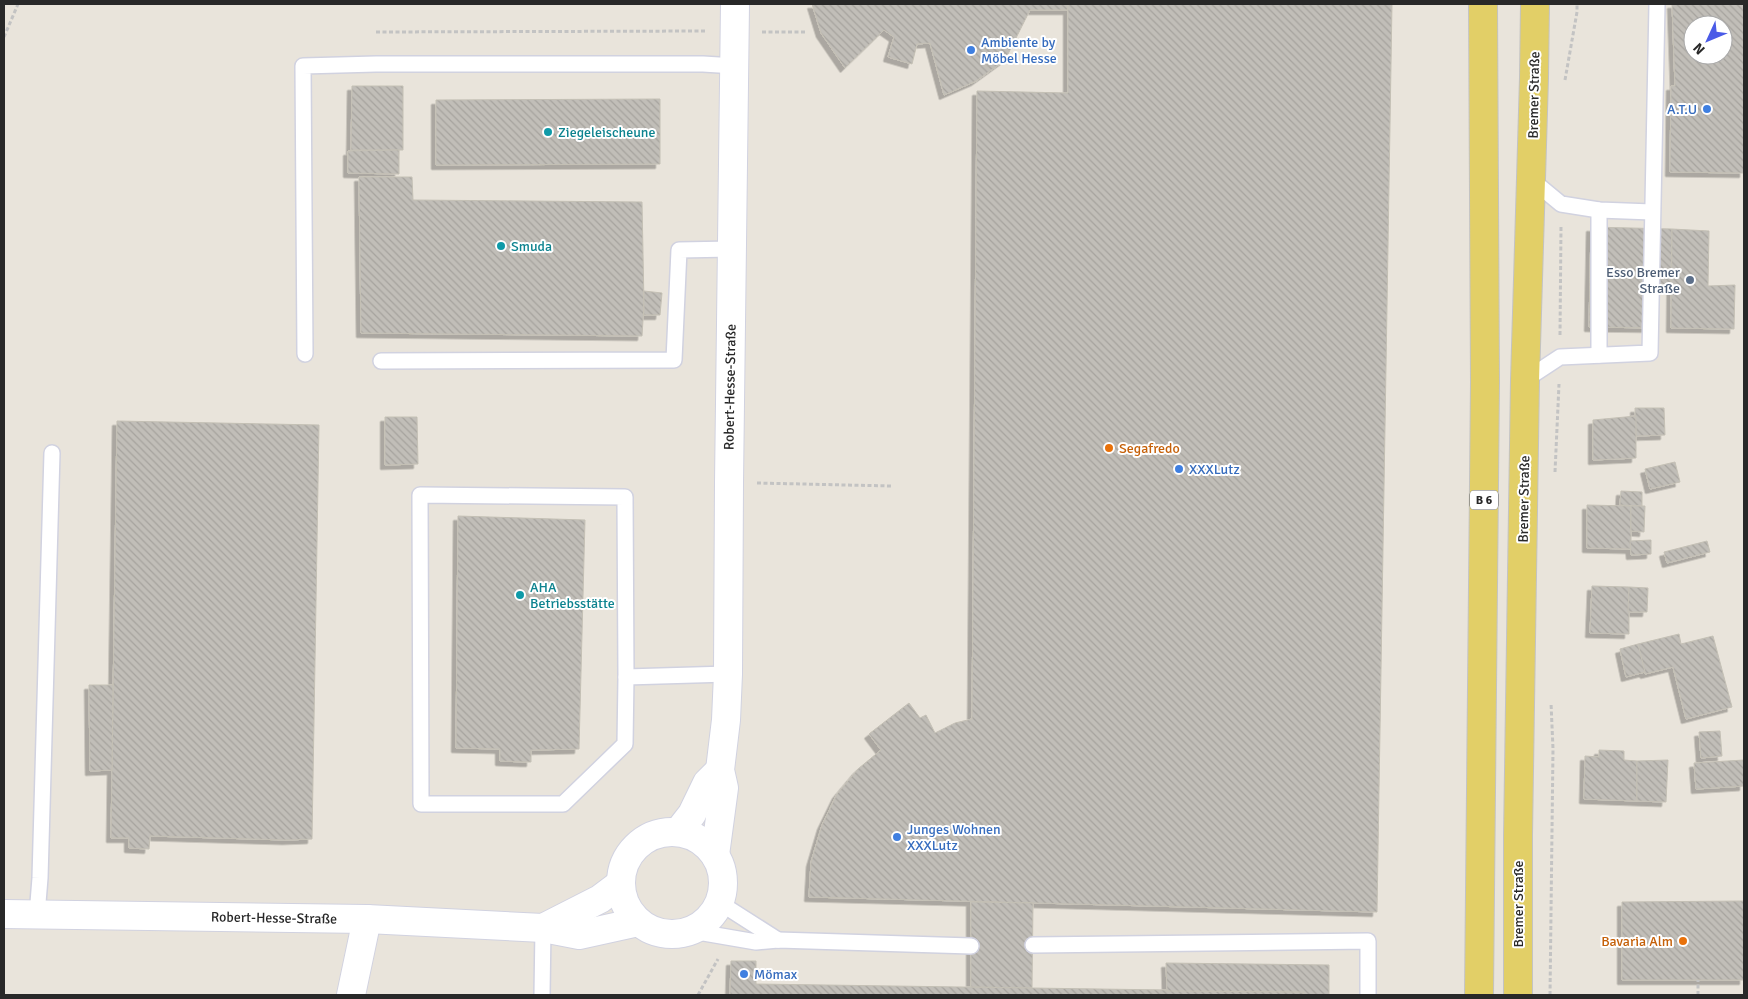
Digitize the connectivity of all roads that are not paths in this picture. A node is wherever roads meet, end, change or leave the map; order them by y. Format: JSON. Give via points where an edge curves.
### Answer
{"nodes":[{"id":1,"x":735,"y":4,"type":"edge"},
{"id":2,"x":1483,"y":4,"type":"edge"},
{"id":3,"x":1535,"y":4,"type":"edge"},
{"id":4,"x":1657,"y":4,"type":"edge"},
{"id":5,"x":736,"y":66,"type":"junction"},
{"id":6,"x":1532,"y":180,"type":"junction"},
{"id":7,"x":1599,"y":210,"type":"junction"},
{"id":8,"x":1652,"y":212,"type":"junction"},
{"id":9,"x":732,"y":249,"type":"junction"},
{"id":10,"x":305,"y":354,"type":"dead end"},
{"id":11,"x":1599,"y":355,"type":"junction"},
{"id":12,"x":381,"y":361,"type":"dead end"},
{"id":13,"x":1525,"y":380,"type":"junction"},
{"id":14,"x":52,"y":453,"type":"dead end"},
{"id":15,"x":728,"y":674,"type":"junction"},
{"id":16,"x":626,"y":677,"type":"junction"},
{"id":17,"x":720,"y":770,"type":"junction"},
{"id":18,"x":678,"y":832,"type":"junction"},
{"id":19,"x":715,"y":855,"type":"junction"},
{"id":20,"x":620,"y":884,"type":"junction"},
{"id":21,"x":720,"y":903,"type":"junction"},
{"id":22,"x":4,"y":914,"type":"edge"},
{"id":23,"x":37,"y":914,"type":"junction"},
{"id":24,"x":367,"y":919,"type":"junction"},
{"id":25,"x":638,"y":922,"type":"junction"},
{"id":26,"x":543,"y":928,"type":"junction"},
{"id":27,"x":692,"y":931,"type":"junction"},
{"id":28,"x":778,"y":940,"type":"junction"},
{"id":29,"x":1033,"y":945,"type":"dead end"},
{"id":30,"x":971,"y":946,"type":"dead end"},
{"id":31,"x":351,"y":995,"type":"edge"},
{"id":32,"x":542,"y":995,"type":"edge"},
{"id":33,"x":1368,"y":995,"type":"edge"},
{"id":34,"x":1479,"y":995,"type":"edge"},
{"id":35,"x":1518,"y":995,"type":"edge"}],
"edges":[{"from":1,"to":5,"type":"street","name":"Robert-Hesse-Straße"},
{"from":2,"to":34,"type":"main road","number":"B 6","via":[[1485,382]]},
{"from":3,"to":6,"type":"main road","name":"Bremer Straße"},
{"from":4,"to":8,"type":"lane"},
{"from":5,"to":9,"type":"street","name":"Robert-Hesse-Straße"},
{"from":5,"to":10,"type":"lane","via":[[303,66]]},
{"from":6,"to":7,"type":"lane","via":[[1561,204]]},
{"from":6,"to":13,"type":"main road","name":"Bremer Straße"},
{"from":7,"to":8,"type":"lane"},
{"from":7,"to":11,"type":"lane"},
{"from":8,"to":11,"type":"lane","via":[[1650,353]]},
{"from":9,"to":12,"type":"lane","via":[[679,250],[674,360]]},
{"from":9,"to":15,"type":"street","name":"Robert-Hesse-Straße"},
{"from":11,"to":13,"type":"lane","via":[[1560,357]]},
{"from":13,"to":35,"type":"main road","name":"Bremer Straße"},
{"from":14,"to":23,"type":"lane"},
{"from":15,"to":16,"type":"lane"},
{"from":15,"to":17,"type":"street","name":"Robert-Hesse-Straße"},
{"from":16,"to":16,"type":"lane","via":[[625,497],[420,495],[421,804],[563,804],[625,744]]},
{"from":17,"to":18,"type":"street","via":[[707,783],[692,814]]},
{"from":17,"to":19,"type":"street","name":"Robert-Hesse-Straße","via":[[724,788]]},
{"from":18,"to":19,"type":"street","via":[[693,836]]},
{"from":18,"to":20,"type":"street","via":[[661,833],[631,851],[623,867]]},
{"from":19,"to":21,"type":"street","via":[[722,870],[724,887]]},
{"from":20,"to":25,"type":"street","via":[[629,912]]},
{"from":20,"to":26,"type":"street","name":"Robert-Hesse-Straße","via":[[600,899]]},
{"from":21,"to":27,"type":"street","via":[[704,924]]},
{"from":21,"to":28,"type":"lane"},
{"from":22,"to":23,"type":"street","name":"Robert-Hesse-Straße"},
{"from":23,"to":24,"type":"street","name":"Robert-Hesse-Straße"},
{"from":24,"to":26,"type":"street","name":"Robert-Hesse-Straße"},
{"from":24,"to":31,"type":"street"},
{"from":25,"to":26,"type":"street","name":"Robert-Hesse-Straße","via":[[579,934]]},
{"from":25,"to":27,"type":"street","via":[[664,934]]},
{"from":26,"to":32,"type":"lane"},
{"from":27,"to":28,"type":"lane","via":[[756,942]]},
{"from":28,"to":30,"type":"lane"},
{"from":29,"to":33,"type":"lane","via":[[1368,941]]}]}
